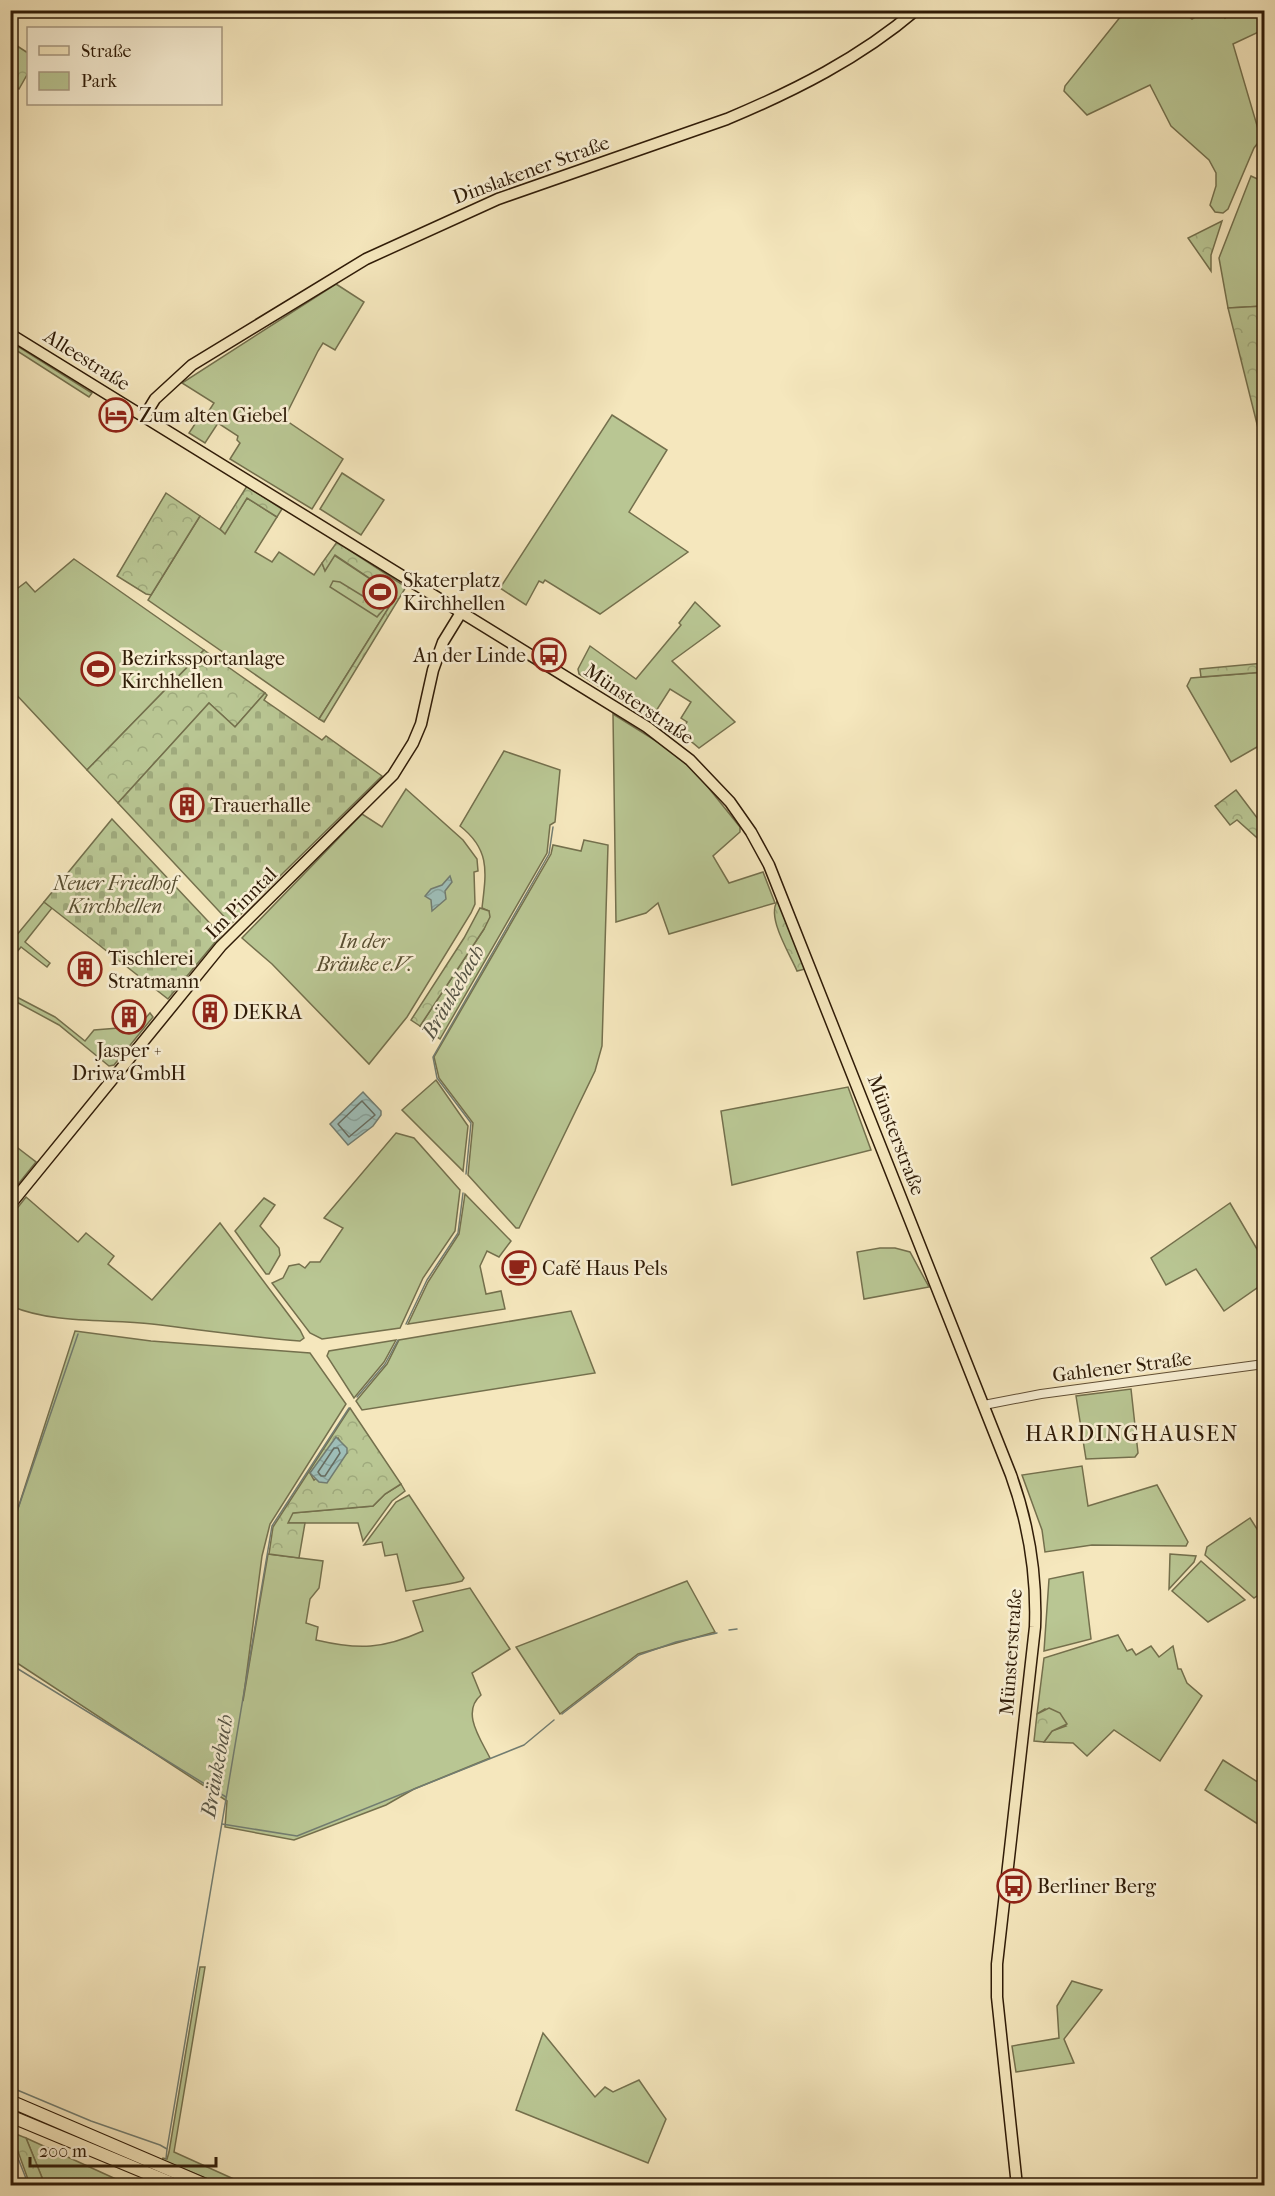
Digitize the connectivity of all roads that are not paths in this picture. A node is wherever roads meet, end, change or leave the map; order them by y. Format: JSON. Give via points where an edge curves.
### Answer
{"nodes":[{"id":1,"x":916,"y":10,"type":"edge"},
{"id":2,"x":10,"y":334,"type":"edge"},
{"id":3,"x":144,"y":417,"type":"junction"},
{"id":4,"x":462,"y":611,"type":"junction"},
{"id":5,"x":10,"y":1205,"type":"edge"},
{"id":6,"x":1264,"y":1364,"type":"edge"},
{"id":7,"x":984,"y":1406,"type":"junction"},
{"id":8,"x":10,"y":2101,"type":"edge"},
{"id":9,"x":10,"y":2116,"type":"edge"},
{"id":10,"x":178,"y":2186,"type":"edge"},
{"id":11,"x":208,"y":2186,"type":"edge"},
{"id":12,"x":1017,"y":2186,"type":"edge"}],
"edges":[{"from":1,"to":3,"type":"main road","name":"Dinslakener Straße","via":[[845,61],[760,105],[498,199],[366,259],[192,366],[169,386],[156,408]]},
{"from":2,"to":3,"type":"main road","name":"Alleestraße"},
{"from":3,"to":4,"type":"main road","name":"Münsterstraße"},
{"from":4,"to":5,"type":"main road","name":"Im Pinntal","via":[[443,642],[417,734],[393,775],[221,946]]},
{"from":4,"to":7,"type":"main road","name":"Münsterstraße","via":[[664,740],[690,760],[752,832],[806,955]]},
{"from":6,"to":7,"type":"street","name":"Gahlener Straße","via":[[1041,1394]]},
{"from":7,"to":12,"type":"main road","name":"Münsterstraße","via":[[1024,1513],[1036,1594],[997,1964]]},
{"from":8,"to":11,"type":"highway"},
{"from":9,"to":10,"type":"highway"}]}
